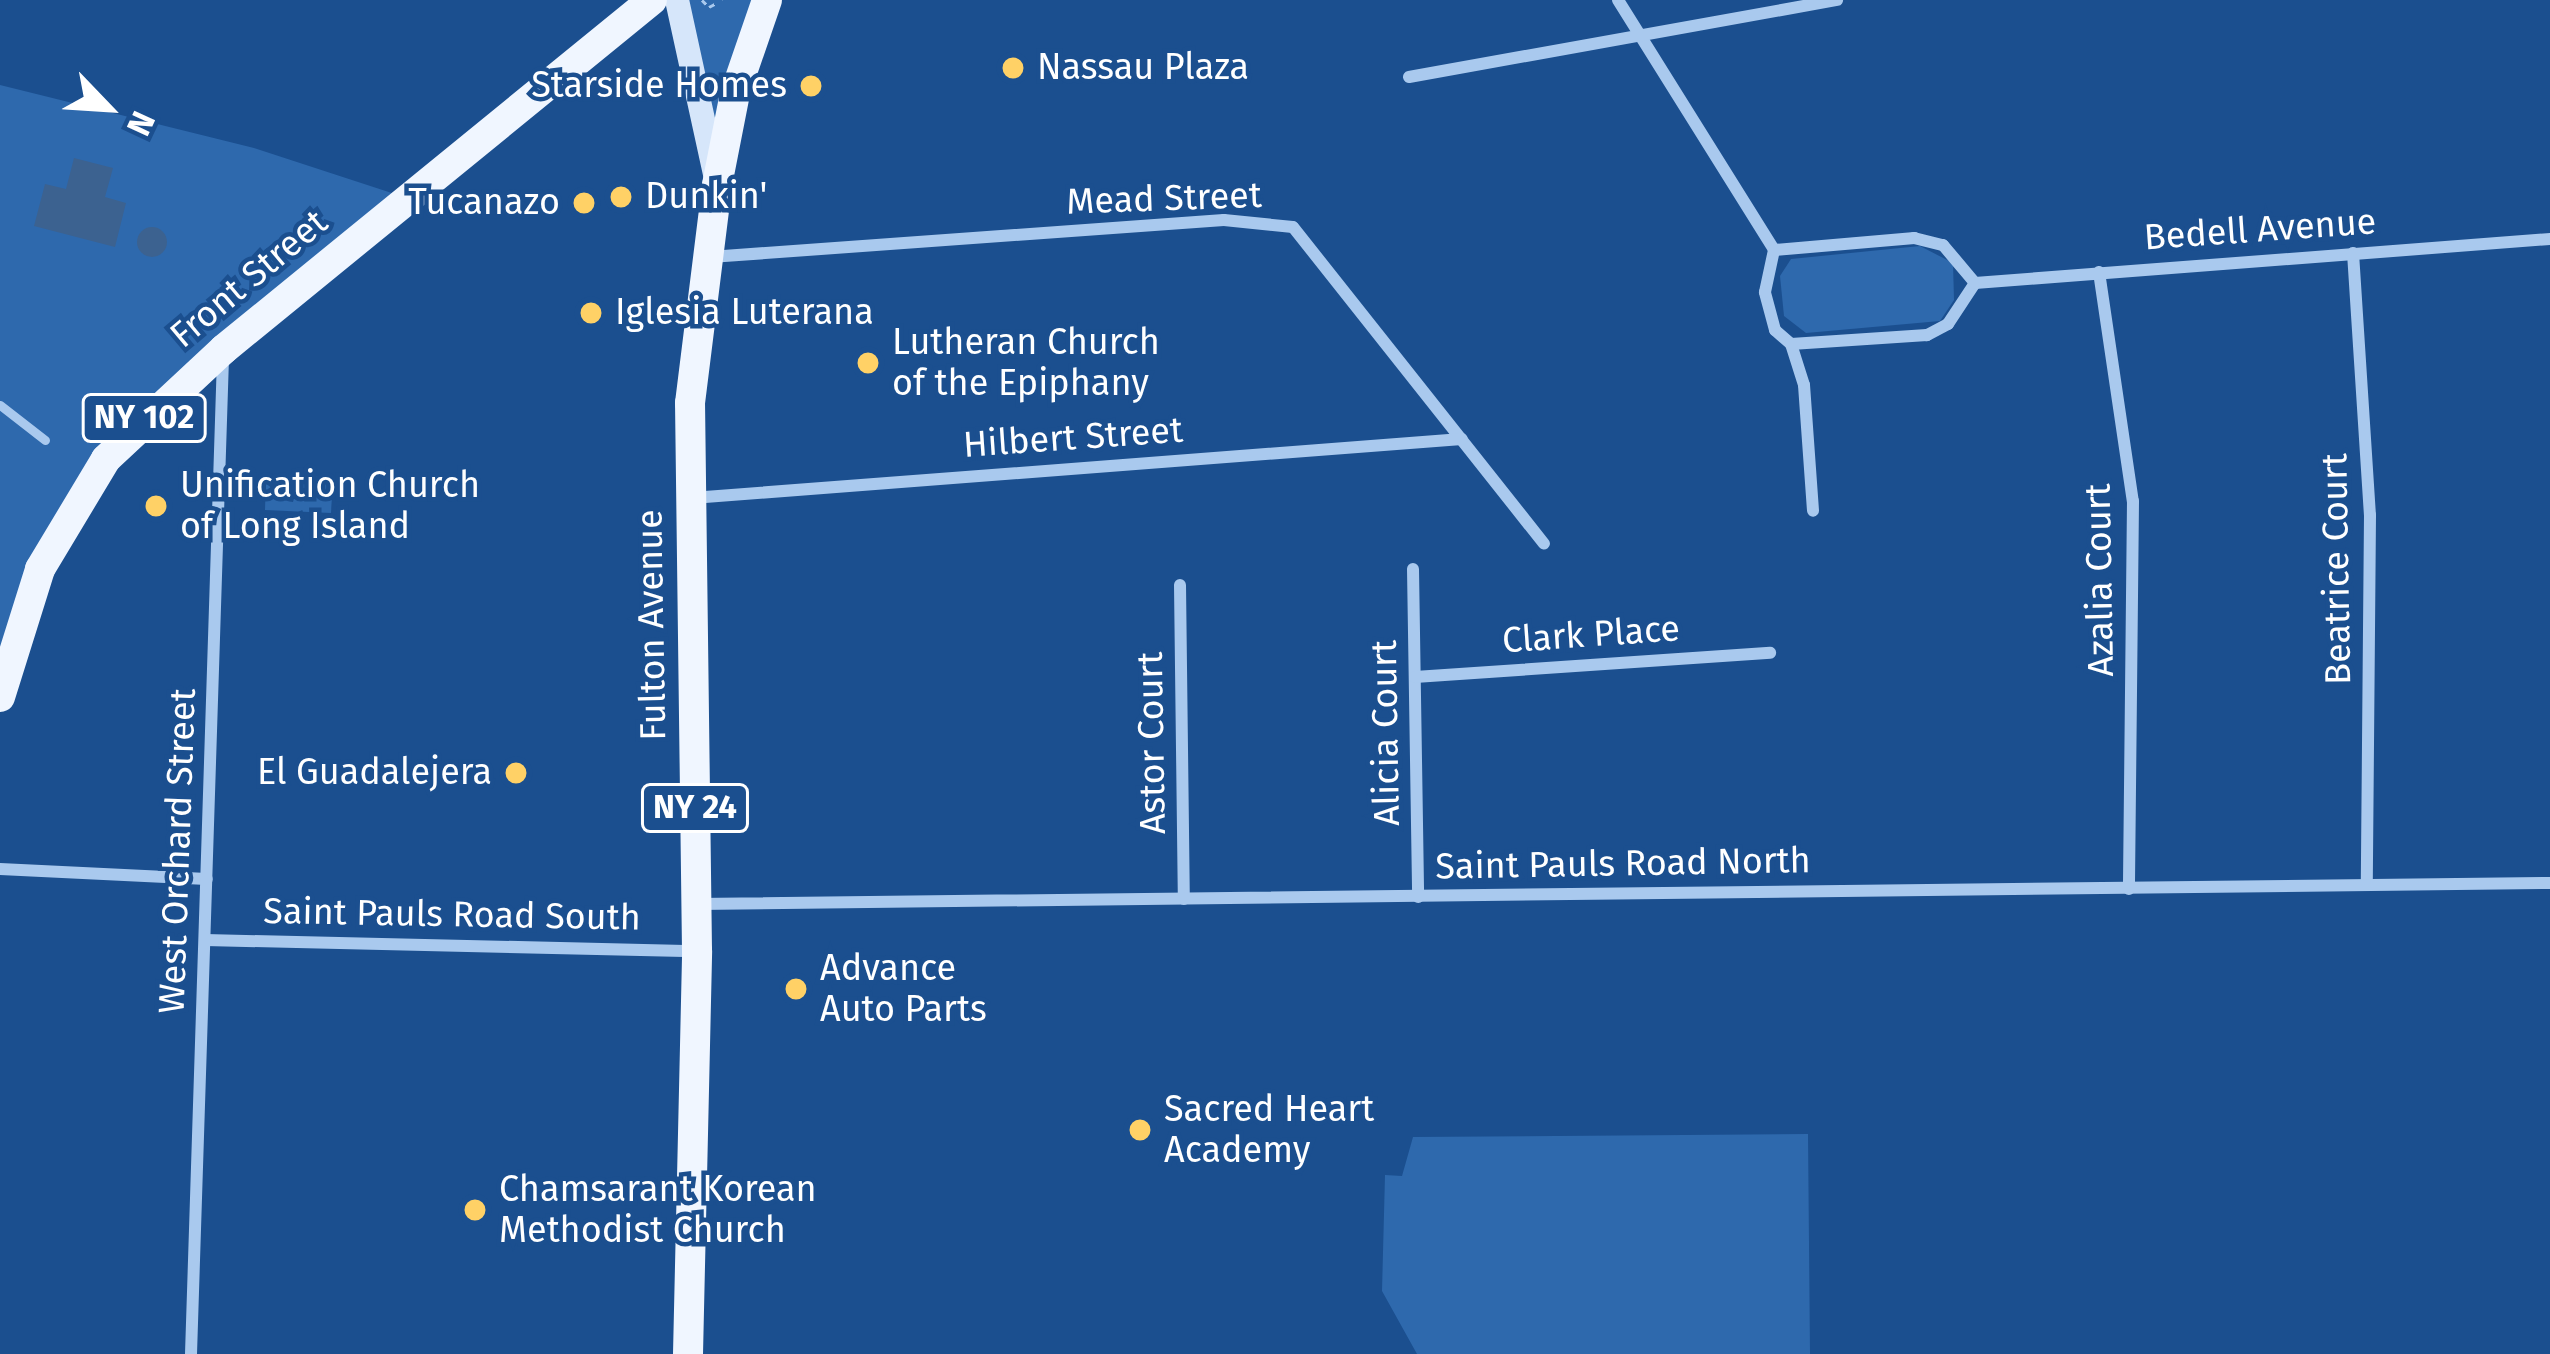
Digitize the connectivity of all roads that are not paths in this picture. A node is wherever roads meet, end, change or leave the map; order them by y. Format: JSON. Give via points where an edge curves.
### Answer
{"nodes":[{"id":1,"x":652,"y":0,"type":"edge"},
{"id":2,"x":677,"y":0,"type":"edge"},
{"id":3,"x":767,"y":0,"type":"edge"},
{"id":4,"x":1618,"y":0,"type":"edge"},
{"id":5,"x":1837,"y":0,"type":"edge"},
{"id":6,"x":1640,"y":35,"type":"junction"},
{"id":7,"x":1409,"y":76,"type":"dead end"},
{"id":8,"x":717,"y":184,"type":"junction"},
{"id":9,"x":2550,"y":238,"type":"edge"},
{"id":10,"x":1774,"y":250,"type":"junction"},
{"id":11,"x":2353,"y":253,"type":"junction"},
{"id":12,"x":706,"y":257,"type":"junction"},
{"id":13,"x":2099,"y":272,"type":"junction"},
{"id":14,"x":1976,"y":283,"type":"junction"},
{"id":15,"x":1791,"y":344,"type":"junction"},
{"id":16,"x":224,"y":349,"type":"junction"},
{"id":17,"x":0,"y":405,"type":"edge"},
{"id":18,"x":1462,"y":439,"type":"junction"},
{"id":19,"x":45,"y":440,"type":"dead end"},
{"id":20,"x":689,"y":498,"type":"junction"},
{"id":21,"x":1813,"y":511,"type":"dead end"},
{"id":22,"x":1544,"y":544,"type":"dead end"},
{"id":23,"x":1414,"y":569,"type":"dead end"},
{"id":24,"x":1180,"y":585,"type":"dead end"},
{"id":25,"x":1771,"y":653,"type":"dead end"},
{"id":26,"x":1415,"y":677,"type":"junction"},
{"id":27,"x":0,"y":698,"type":"edge"},
{"id":28,"x":0,"y":869,"type":"edge"},
{"id":29,"x":207,"y":879,"type":"junction"},
{"id":30,"x":2550,"y":884,"type":"edge"},
{"id":31,"x":2367,"y":885,"type":"junction"},
{"id":32,"x":2129,"y":889,"type":"junction"},
{"id":33,"x":1418,"y":896,"type":"junction"},
{"id":34,"x":1184,"y":899,"type":"junction"},
{"id":35,"x":696,"y":904,"type":"junction"},
{"id":36,"x":205,"y":940,"type":"junction"},
{"id":37,"x":697,"y":951,"type":"junction"},
{"id":38,"x":191,"y":1354,"type":"edge"},
{"id":39,"x":688,"y":1354,"type":"edge"}],
"edges":[{"from":1,"to":16,"type":"main road","name":"Front Street","number":"NY 102"},
{"from":2,"to":8,"type":"main road"},
{"from":3,"to":8,"type":"main road","number":"NY 24","via":[[735,93]]},
{"from":4,"to":6,"type":"street"},
{"from":5,"to":6,"type":"street"},
{"from":6,"to":7,"type":"street"},
{"from":6,"to":10,"type":"street"},
{"from":8,"to":12,"type":"main road","name":"Fulton Avenue","number":"NY 24"},
{"from":9,"to":11,"type":"street","name":"Bedell Avenue"},
{"from":10,"to":14,"type":"street","via":[[1914,238],[1943,245]]},
{"from":10,"to":15,"type":"street","via":[[1765,274],[1768,314]]},
{"from":11,"to":13,"type":"street","name":"Bedell Avenue"},
{"from":11,"to":31,"type":"street","name":"Beatrice Court","via":[[2370,515]]},
{"from":12,"to":18,"type":"street","name":"Mead Street","via":[[1271,222],[1293,227]]},
{"from":12,"to":20,"type":"main road","name":"Fulton Avenue","number":"NY 24"},
{"from":13,"to":14,"type":"street","name":"Bedell Avenue"},
{"from":13,"to":32,"type":"street","name":"Azalia Court","via":[[2133,501]]},
{"from":14,"to":15,"type":"street","via":[[1948,324],[1927,335]]},
{"from":15,"to":21,"type":"street","via":[[1804,386]]},
{"from":16,"to":27,"type":"main road","name":"Front Street","number":"NY 102","via":[[149,413],[70,509],[40,569]]},
{"from":16,"to":29,"type":"street","name":"West Orchard Street"},
{"from":17,"to":19,"type":"lane"},
{"from":18,"to":20,"type":"street","name":"Hilbert Street"},
{"from":18,"to":22,"type":"street","name":"Mead Street"},
{"from":20,"to":35,"type":"main road","name":"Fulton Avenue","number":"NY 24"},
{"from":23,"to":26,"type":"street","name":"Alicia Court"},
{"from":24,"to":34,"type":"street","name":"Astor Court"},
{"from":25,"to":26,"type":"street","name":"Clark Place"},
{"from":26,"to":33,"type":"street","name":"Alicia Court"},
{"from":28,"to":29,"type":"street"},
{"from":29,"to":36,"type":"street","name":"West Orchard Street"},
{"from":30,"to":31,"type":"street","name":"Saint Pauls Road North"},
{"from":31,"to":32,"type":"street","name":"Saint Pauls Road North"},
{"from":32,"to":33,"type":"street","name":"Saint Pauls Road North"},
{"from":33,"to":34,"type":"street","name":"Saint Pauls Road North"},
{"from":34,"to":35,"type":"street","name":"Saint Pauls Road North"},
{"from":35,"to":37,"type":"main road","name":"Fulton Avenue","number":"NY 24"},
{"from":36,"to":37,"type":"street","name":"Saint Pauls Road South"},
{"from":36,"to":38,"type":"street","name":"West Orchard Street"},
{"from":37,"to":39,"type":"main road","name":"Fulton Avenue","number":"NY 24"}]}
